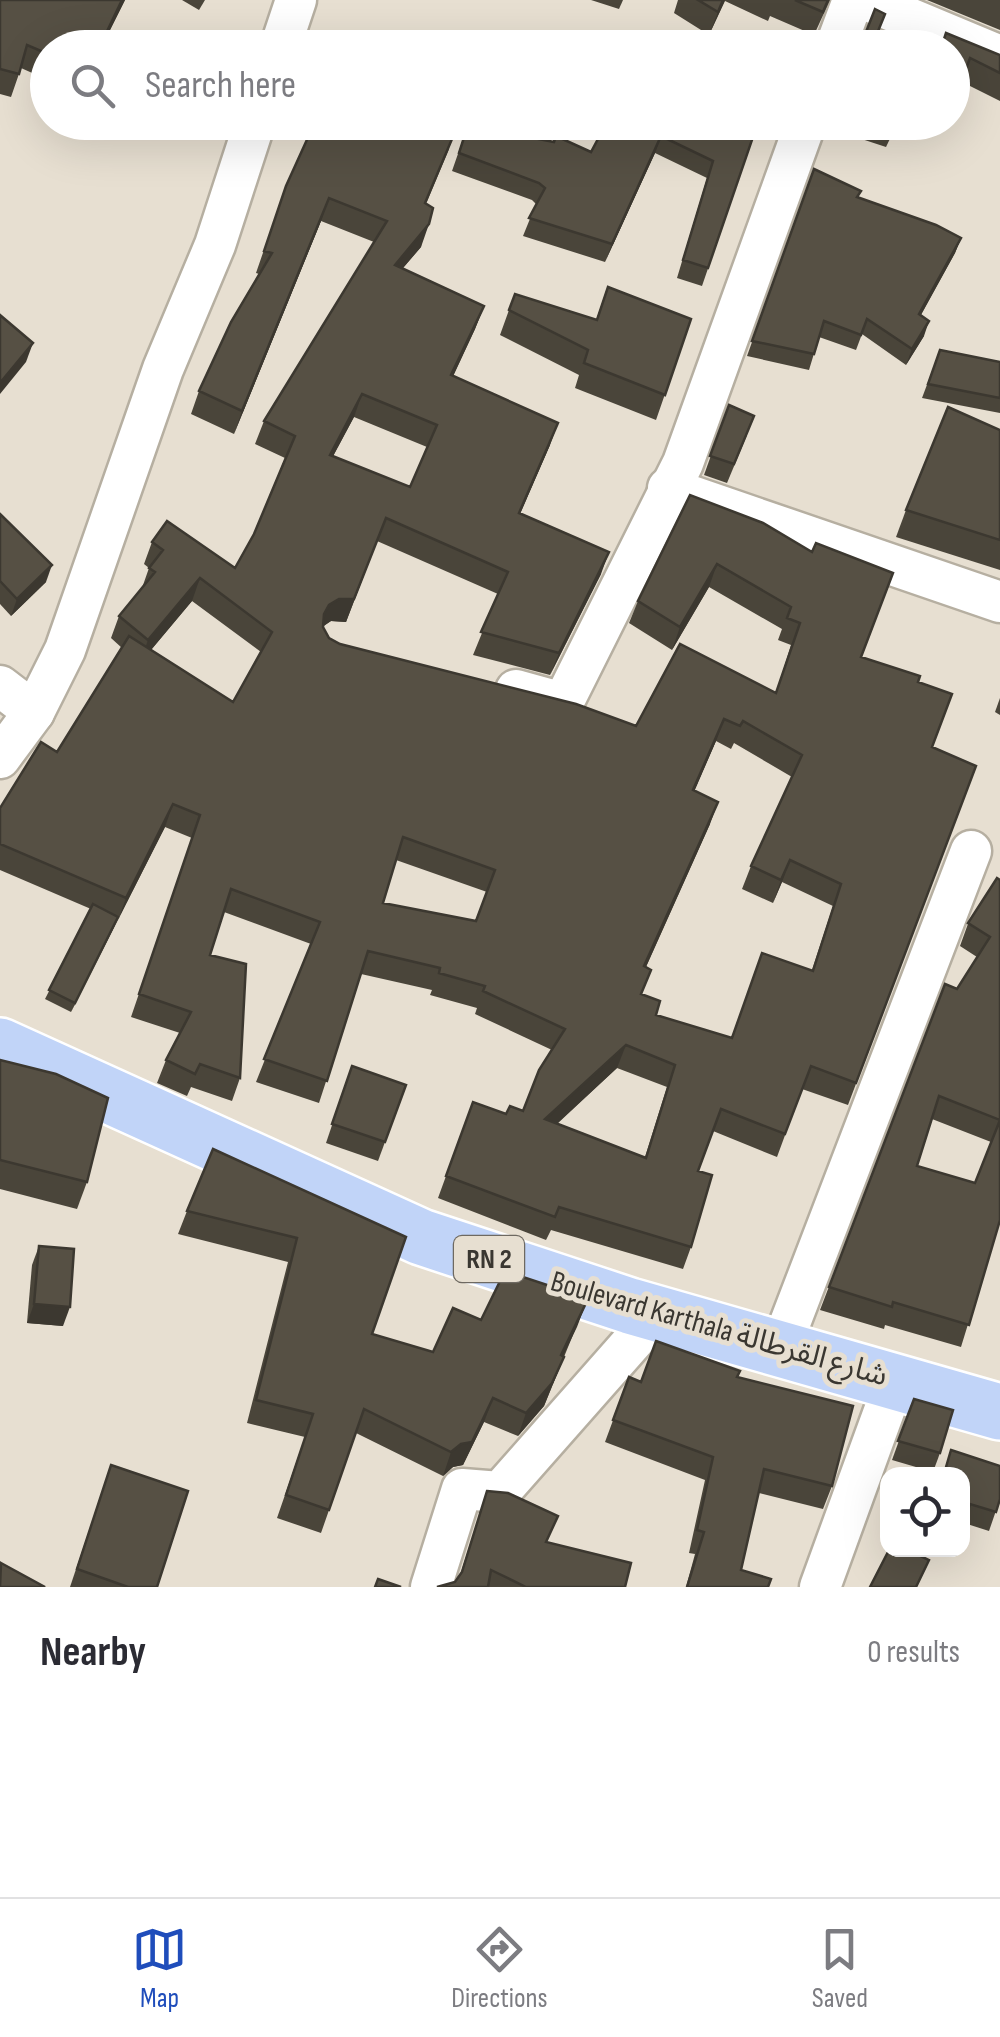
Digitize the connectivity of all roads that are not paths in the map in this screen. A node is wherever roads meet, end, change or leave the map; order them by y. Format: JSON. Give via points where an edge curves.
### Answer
{"nodes":[{"id":1,"x":296,"y":0,"type":"edge"},
{"id":2,"x":853,"y":0,"type":"edge"},
{"id":3,"x":866,"y":0,"type":"edge"},
{"id":4,"x":286,"y":30,"type":"edge"},
{"id":5,"x":842,"y":30,"type":"edge"},
{"id":6,"x":938,"y":30,"type":"edge"},
{"id":7,"x":970,"y":43,"type":"edge"},
{"id":8,"x":1000,"y":56,"type":"edge"},
{"id":9,"x":250,"y":140,"type":"edge"},
{"id":10,"x":799,"y":140,"type":"edge"},
{"id":11,"x":668,"y":488,"type":"junction"},
{"id":12,"x":1000,"y":602,"type":"edge"},
{"id":13,"x":488,"y":683,"type":"edge"},
{"id":14,"x":0,"y":686,"type":"edge"},
{"id":15,"x":34,"y":712,"type":"junction"},
{"id":16,"x":0,"y":758,"type":"edge"},
{"id":17,"x":971,"y":850,"type":"dead end"},
{"id":18,"x":0,"y":1046,"type":"edge"},
{"id":19,"x":657,"y":1314,"type":"junction"},
{"id":20,"x":780,"y":1348,"type":"junction"},
{"id":21,"x":895,"y":1381,"type":"junction"},
{"id":22,"x":1000,"y":1412,"type":"edge"},
{"id":23,"x":431,"y":1587,"type":"edge"},
{"id":24,"x":820,"y":1587,"type":"edge"}],
"edges":[{"from":1,"to":4,"type":"street"},
{"from":2,"to":5,"type":"street"},
{"from":3,"to":6,"type":"street"},
{"from":7,"to":8,"type":"street"},
{"from":9,"to":15,"type":"street","via":[[65,650]]},
{"from":10,"to":11,"type":"street"},
{"from":11,"to":12,"type":"street"},
{"from":11,"to":13,"type":"street","via":[[564,702]]},
{"from":14,"to":15,"type":"street"},
{"from":15,"to":16,"type":"street"},
{"from":17,"to":20,"type":"street"},
{"from":18,"to":19,"type":"main road","name":"Boulevard Karthala شارع القرطالة","number":"RN 2","via":[[421,1236]]},
{"from":19,"to":20,"type":"main road","name":"Boulevard Karthala شارع القرطالة","number":"RN 2"},
{"from":19,"to":23,"type":"street","via":[[500,1492],[462,1489]]},
{"from":20,"to":21,"type":"main road","name":"Boulevard Karthala شارع القرطالة","number":"RN 2"},
{"from":21,"to":22,"type":"main road","name":"Boulevard Karthala شارع القرطالة","number":"RN 2"},
{"from":21,"to":24,"type":"street"}]}
